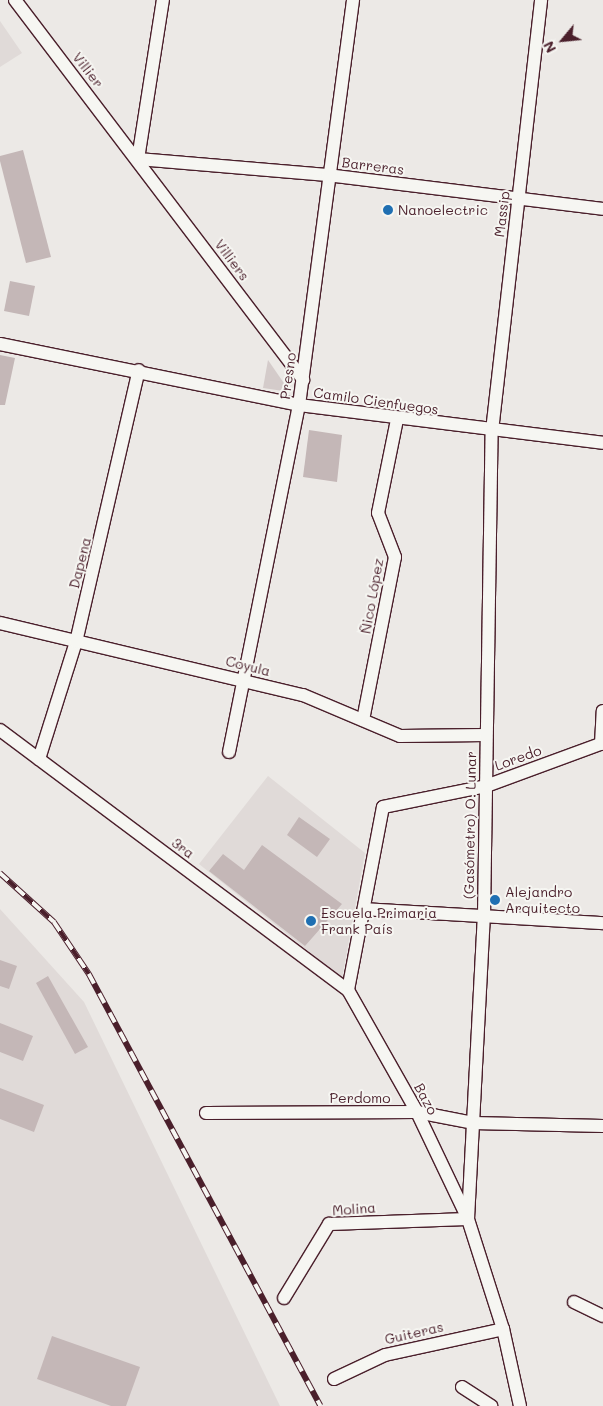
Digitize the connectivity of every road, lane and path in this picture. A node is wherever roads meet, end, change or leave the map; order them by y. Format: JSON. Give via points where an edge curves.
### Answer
{"nodes":[{"id":1,"x":15,"y":0,"type":"edge"},
{"id":2,"x":164,"y":0,"type":"edge"},
{"id":3,"x":353,"y":0,"type":"edge"},
{"id":4,"x":541,"y":0,"type":"edge"},
{"id":5,"x":138,"y":159,"type":"junction"},
{"id":6,"x":327,"y":175,"type":"junction"},
{"id":7,"x":519,"y":199,"type":"junction"},
{"id":8,"x":603,"y":209,"type":"edge"},
{"id":9,"x":0,"y":344,"type":"edge"},
{"id":10,"x":139,"y":370,"type":"junction"},
{"id":11,"x":303,"y":380,"type":"junction"},
{"id":12,"x":299,"y":405,"type":"junction"},
{"id":13,"x":397,"y":420,"type":"junction"},
{"id":14,"x":492,"y":431,"type":"junction"},
{"id":15,"x":603,"y":443,"type":"edge"},
{"id":16,"x":0,"y":623,"type":"edge"},
{"id":17,"x":76,"y":642,"type":"junction"},
{"id":18,"x":244,"y":680,"type":"junction"},
{"id":19,"x":603,"y":711,"type":"edge"},
{"id":20,"x":363,"y":720,"type":"junction"},
{"id":21,"x":0,"y":730,"type":"edge"},
{"id":22,"x":486,"y":735,"type":"junction"},
{"id":23,"x":602,"y":744,"type":"edge"},
{"id":24,"x":229,"y":752,"type":"dead end"},
{"id":25,"x":39,"y":759,"type":"junction"},
{"id":26,"x":486,"y":786,"type":"junction"},
{"id":27,"x":364,"y":909,"type":"junction"},
{"id":28,"x":484,"y":916,"type":"junction"},
{"id":29,"x":603,"y":923,"type":"edge"},
{"id":30,"x":348,"y":990,"type":"junction"},
{"id":31,"x":417,"y":1112,"type":"junction"},
{"id":32,"x":206,"y":1114,"type":"dead end"},
{"id":33,"x":473,"y":1123,"type":"junction"},
{"id":34,"x":603,"y":1126,"type":"edge"},
{"id":35,"x":468,"y":1220,"type":"junction"},
{"id":36,"x":284,"y":1298,"type":"dead end"},
{"id":37,"x":574,"y":1302,"type":"dead end"},
{"id":38,"x":603,"y":1316,"type":"edge"},
{"id":39,"x":504,"y":1328,"type":"junction"},
{"id":40,"x":334,"y":1379,"type":"dead end"},
{"id":41,"x":462,"y":1387,"type":"dead end"},
{"id":42,"x":491,"y":1406,"type":"edge"},
{"id":43,"x":520,"y":1406,"type":"edge"}],
"edges":[{"from":1,"to":5,"type":"street","name":"Villier"},
{"from":2,"to":5,"type":"street"},
{"from":3,"to":6,"type":"street","name":"Presno"},
{"from":4,"to":7,"type":"street","name":"Massip"},
{"from":5,"to":6,"type":"street","name":"Barreras"},
{"from":5,"to":11,"type":"street","name":"Villiers"},
{"from":6,"to":7,"type":"street","name":"Barreras"},
{"from":6,"to":11,"type":"street","name":"Presno"},
{"from":7,"to":8,"type":"street","name":"Barreras"},
{"from":7,"to":14,"type":"street","name":"Massip"},
{"from":9,"to":10,"type":"street","name":"Camilo Cienfuegos"},
{"from":10,"to":12,"type":"street","name":"Camilo Cienfuegos"},
{"from":10,"to":17,"type":"street","name":"Dapena"},
{"from":11,"to":12,"type":"street","name":"Presno"},
{"from":12,"to":13,"type":"street","name":"Camilo Cienfuegos"},
{"from":12,"to":18,"type":"street","name":"Presno"},
{"from":13,"to":14,"type":"street","name":"Camilo Cienfuegos"},
{"from":13,"to":20,"type":"street","name":"Ñico López","via":[[378,513],[395,557]]},
{"from":14,"to":15,"type":"street","name":"Camilo Cienfuegos"},
{"from":14,"to":22,"type":"street","name":"(Gasómetro) O. Lunar"},
{"from":16,"to":17,"type":"street","name":"Coyula"},
{"from":17,"to":18,"type":"street","name":"Coyula"},
{"from":17,"to":25,"type":"street","name":"Dapena"},
{"from":18,"to":20,"type":"street","name":"Coyula","via":[[304,695]]},
{"from":18,"to":24,"type":"street","name":"Presno"},
{"from":19,"to":23,"type":"street"},
{"from":20,"to":22,"type":"street","name":"Coyula","via":[[400,736]]},
{"from":21,"to":25,"type":"street","name":"3ra"},
{"from":22,"to":26,"type":"street","name":"(Gasómetro) O. Lunar"},
{"from":23,"to":26,"type":"street","name":"Loredo"},
{"from":25,"to":30,"type":"street","name":"3ra"},
{"from":26,"to":27,"type":"street","name":"Loredo","via":[[383,807]]},
{"from":26,"to":28,"type":"street","name":"(Gasómetro) O. Lunar"},
{"from":27,"to":28,"type":"street"},
{"from":27,"to":30,"type":"street"},
{"from":28,"to":29,"type":"street"},
{"from":28,"to":33,"type":"street","name":"(Gasómetro) O. Lunar"},
{"from":30,"to":31,"type":"street","name":"Bazo"},
{"from":31,"to":32,"type":"street","name":"Perdomo"},
{"from":31,"to":33,"type":"street","name":"Perdomo"},
{"from":31,"to":35,"type":"street","name":"Bazo"},
{"from":33,"to":34,"type":"street","name":"Perdomo"},
{"from":33,"to":35,"type":"street","name":"(Gasómetro) O. Lunar"},
{"from":35,"to":36,"type":"street","name":"Molina","via":[[328,1224]]},
{"from":35,"to":39,"type":"street","name":"Bazo"},
{"from":37,"to":38,"type":"street"},
{"from":39,"to":40,"type":"street","name":"Guiteras","via":[[385,1355]]},
{"from":39,"to":43,"type":"street","name":"Bazo"},
{"from":41,"to":42,"type":"street"}]}
